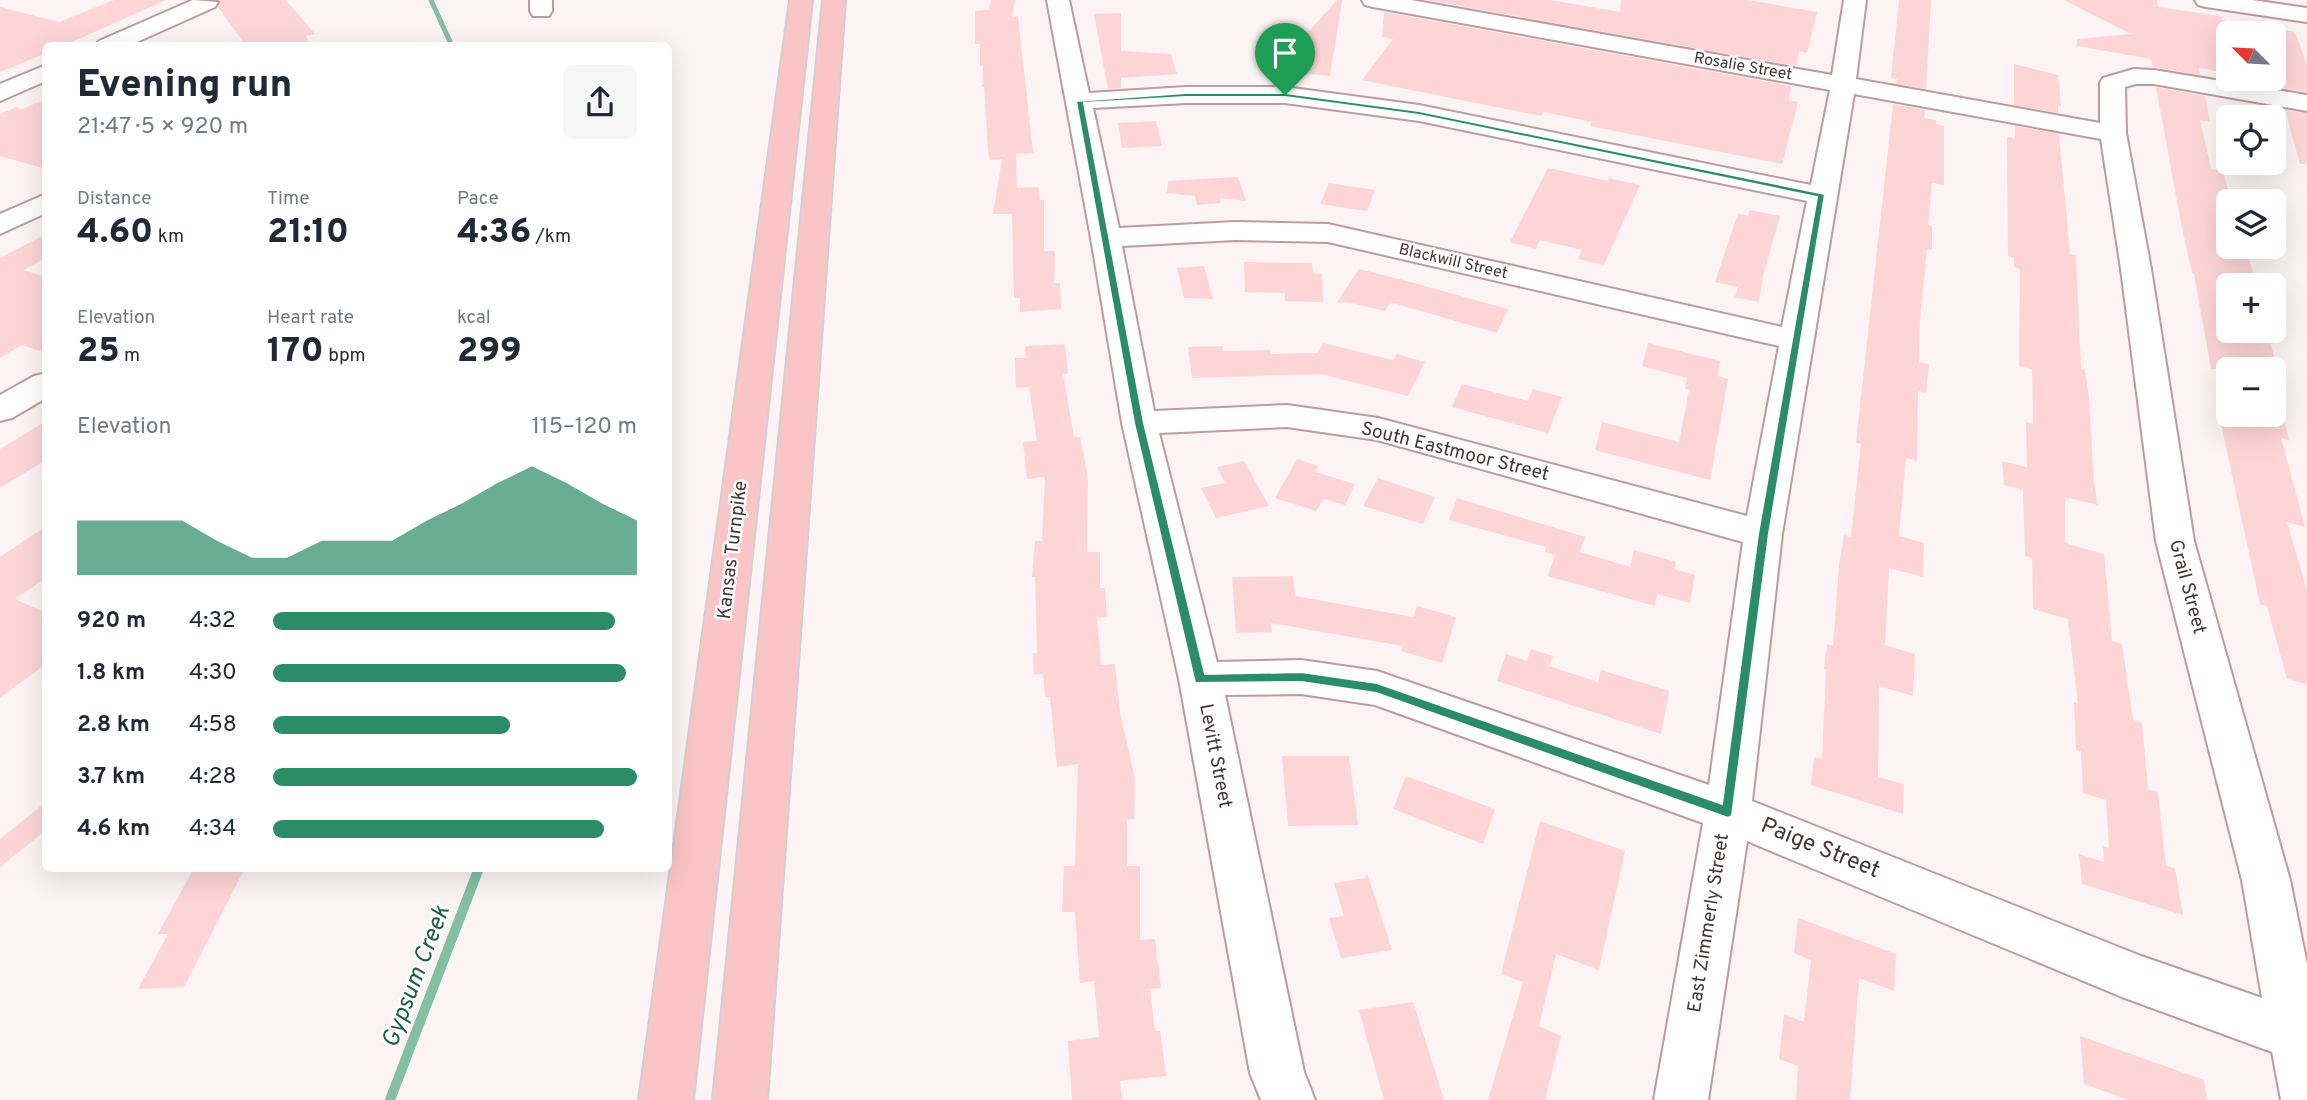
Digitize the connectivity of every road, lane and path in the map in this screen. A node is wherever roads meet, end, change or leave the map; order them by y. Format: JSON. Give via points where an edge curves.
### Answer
{"nodes":[{"id":1,"x":801,"y":0,"type":"edge"},
{"id":2,"x":834,"y":0,"type":"edge"},
{"id":3,"x":1058,"y":0,"type":"edge"},
{"id":4,"x":1373,"y":0,"type":"edge"},
{"id":5,"x":1855,"y":0,"type":"edge"},
{"id":6,"x":2206,"y":0,"type":"edge"},
{"id":7,"x":206,"y":2,"type":"dead end"},
{"id":8,"x":2307,"y":15,"type":"edge"},
{"id":9,"x":142,"y":30,"type":"junction"},
{"id":10,"x":116,"y":42,"type":"edge"},
{"id":11,"x":173,"y":42,"type":"dead end"},
{"id":12,"x":42,"y":74,"type":"edge"},
{"id":13,"x":1843,"y":85,"type":"junction"},
{"id":14,"x":0,"y":93,"type":"edge"},
{"id":15,"x":1079,"y":101,"type":"junction"},
{"id":16,"x":2307,"y":103,"type":"edge"},
{"id":17,"x":2113,"y":133,"type":"junction"},
{"id":18,"x":1822,"y":195,"type":"junction"},
{"id":19,"x":42,"y":204,"type":"edge"},
{"id":20,"x":0,"y":225,"type":"edge"},
{"id":21,"x":1106,"y":238,"type":"junction"},
{"id":22,"x":1796,"y":340,"type":"junction"},
{"id":23,"x":42,"y":385,"type":"edge"},
{"id":24,"x":0,"y":410,"type":"edge"},
{"id":25,"x":1139,"y":423,"type":"junction"},
{"id":26,"x":1763,"y":534,"type":"junction"},
{"id":27,"x":1200,"y":679,"type":"junction"},
{"id":28,"x":1728,"y":812,"type":"junction"},
{"id":29,"x":2301,"y":1037,"type":"edge"},
{"id":30,"x":2307,"y":1098,"type":"edge"},
{"id":31,"x":666,"y":1100,"type":"edge"},
{"id":32,"x":740,"y":1100,"type":"edge"},
{"id":33,"x":1288,"y":1100,"type":"edge"},
{"id":34,"x":1681,"y":1100,"type":"edge"}],
"edges":[{"from":1,"to":31,"type":"highway","name":"Kansas Turnpike"},
{"from":2,"to":32,"type":"highway"},
{"from":3,"to":15,"type":"street","name":"Levitt Street"},
{"from":4,"to":13,"type":"street","name":"Rosalie Street"},
{"from":5,"to":13,"type":"street","name":"East Zimmerly Street"},
{"from":6,"to":8,"type":"street"},
{"from":7,"to":9,"type":"street"},
{"from":9,"to":10,"type":"street"},
{"from":9,"to":11,"type":"street"},
{"from":12,"to":14,"type":"street"},
{"from":13,"to":17,"type":"street","name":"Rosalie Street"},
{"from":13,"to":18,"type":"street","name":"East Zimmerly Street"},
{"from":15,"to":18,"type":"street","via":[[1285,95],[1419,113]]},
{"from":15,"to":21,"type":"street","name":"Levitt Street"},
{"from":16,"to":17,"type":"street","name":"Grail Street","via":[[2154,77],[2126,78],[2112,83]]},
{"from":17,"to":29,"type":"street","name":"Grail Street","via":[[2175,541],[2266,880]]},
{"from":18,"to":22,"type":"street","name":"East Zimmerly Street"},
{"from":19,"to":20,"type":"street"},
{"from":21,"to":22,"type":"street","name":"Blackwill Street","via":[[1235,231],[1328,233]]},
{"from":21,"to":25,"type":"street","name":"Levitt Street"},
{"from":22,"to":26,"type":"street","name":"East Zimmerly Street"},
{"from":23,"to":24,"type":"street"},
{"from":25,"to":26,"type":"street","name":"South Eastmoor Street","via":[[1287,416],[1378,429]]},
{"from":25,"to":27,"type":"street","name":"Levitt Street"},
{"from":26,"to":28,"type":"street","name":"East Zimmerly Street"},
{"from":27,"to":28,"type":"street","name":"Paige Street","via":[[1301,677],[1377,688]]},
{"from":27,"to":33,"type":"street","name":"Levitt Street","via":[[1277,1073]]},
{"from":28,"to":29,"type":"street","name":"Paige Street","via":[[2140,980]]},
{"from":28,"to":34,"type":"street","name":"East Zimmerly Street"},
{"from":29,"to":30,"type":"street","name":"Grail Street"}]}
